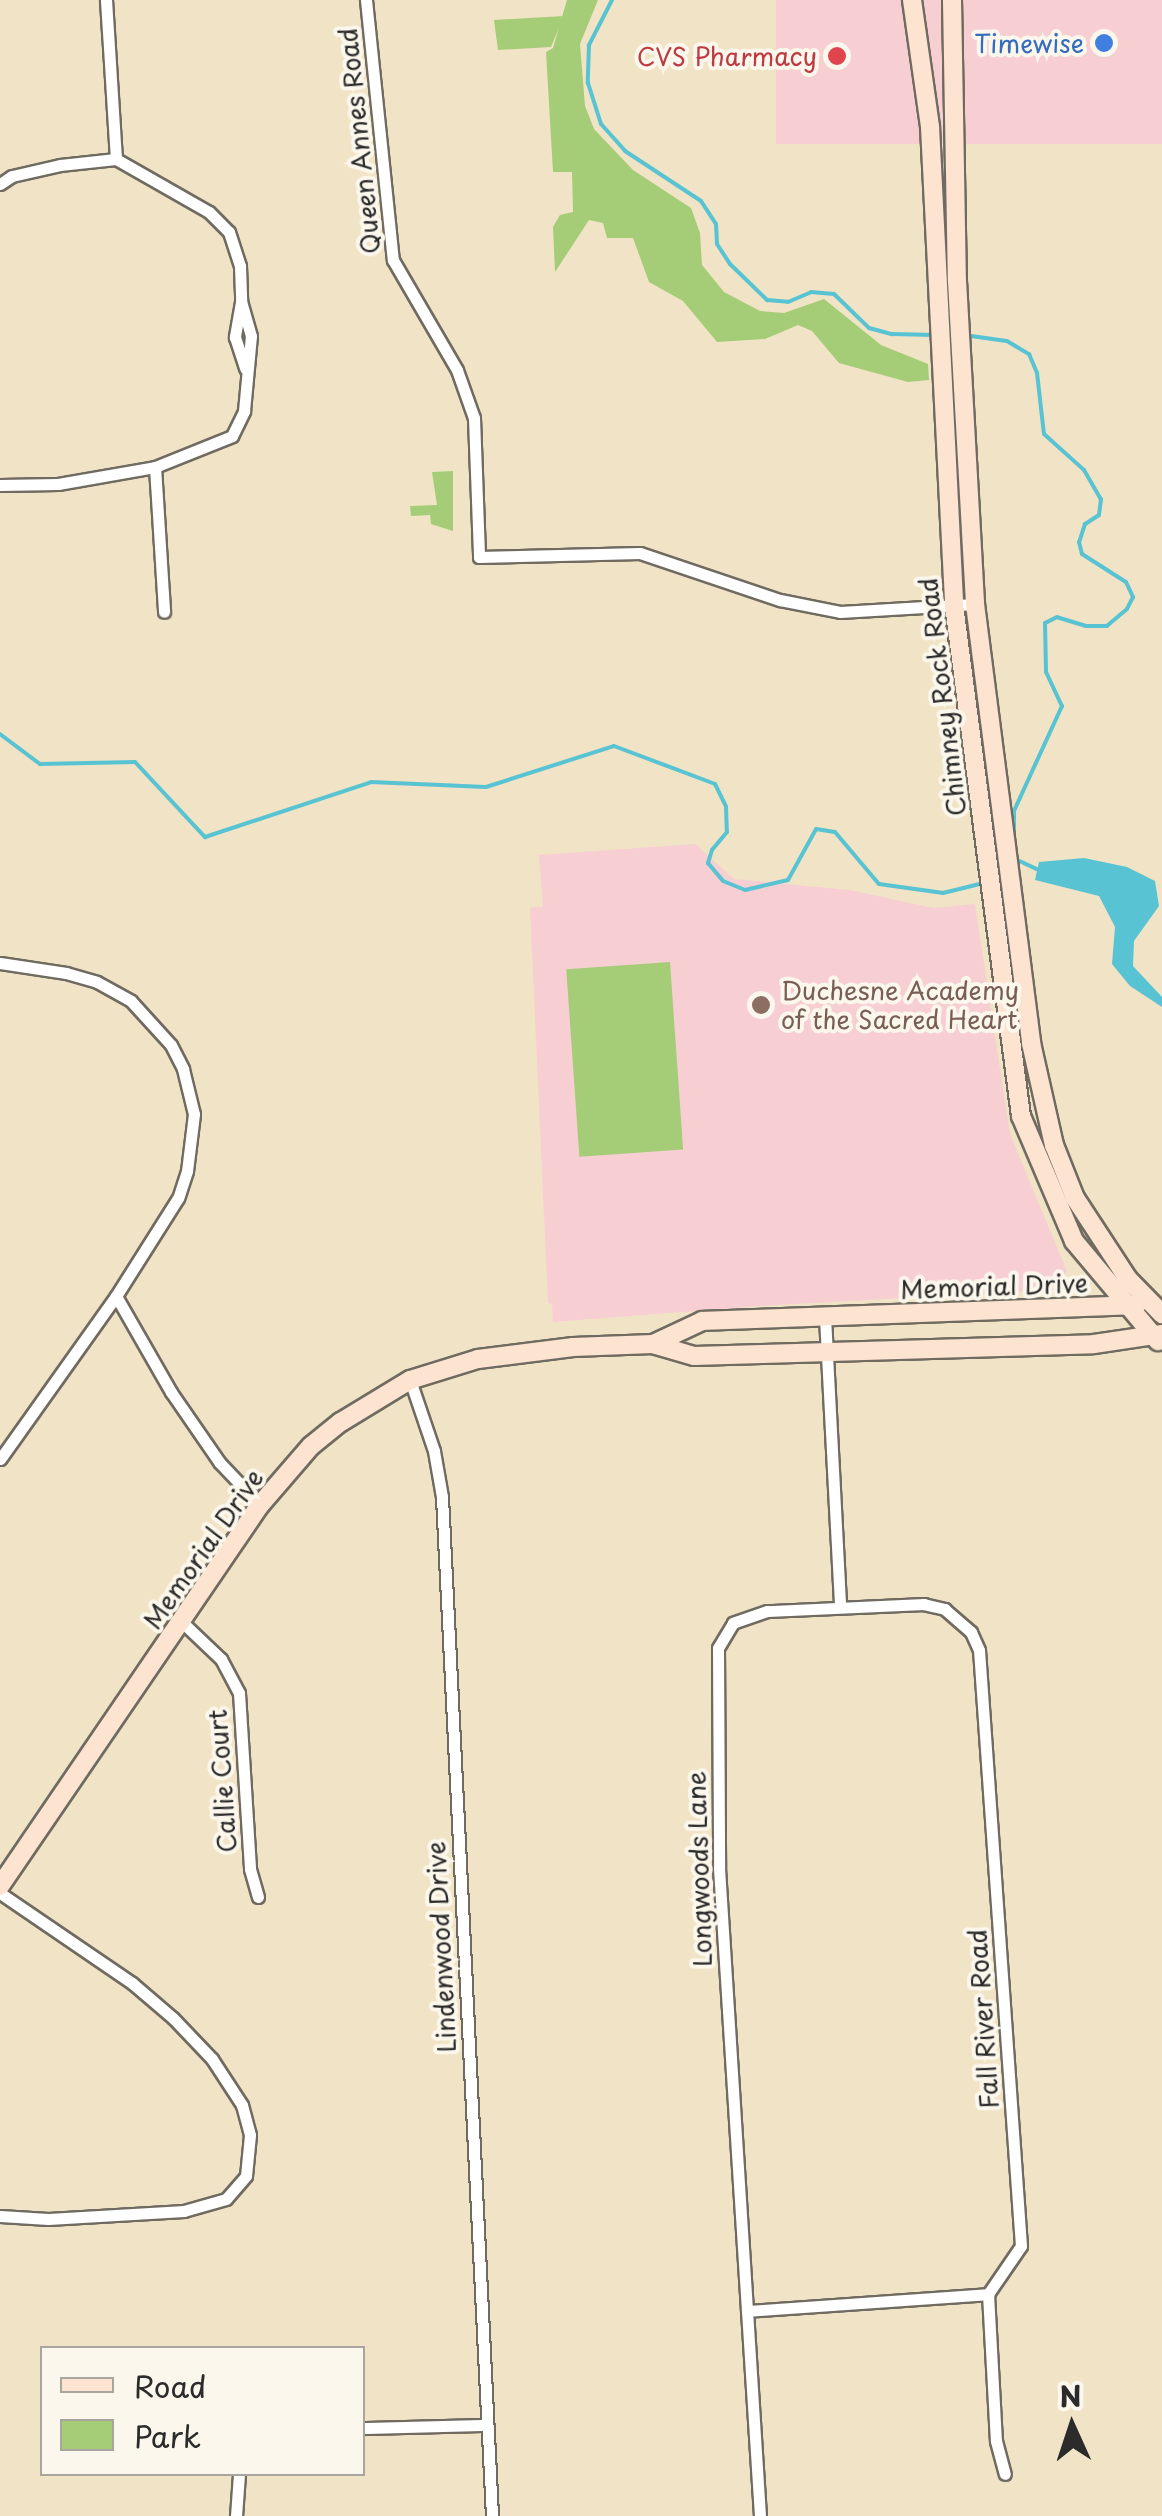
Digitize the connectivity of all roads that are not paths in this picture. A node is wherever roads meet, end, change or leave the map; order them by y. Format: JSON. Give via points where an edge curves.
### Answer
{"nodes":[{"id":1,"x":106,"y":0,"type":"edge"},
{"id":2,"x":366,"y":0,"type":"edge"},
{"id":3,"x":912,"y":0,"type":"edge"},
{"id":4,"x":952,"y":0,"type":"edge"},
{"id":5,"x":116,"y":159,"type":"junction"},
{"id":6,"x":954,"y":160,"type":"junction"},
{"id":7,"x":930,"y":161,"type":"junction"},
{"id":8,"x":0,"y":184,"type":"edge"},
{"id":9,"x":155,"y":466,"type":"junction"},
{"id":10,"x":0,"y":485,"type":"edge"},
{"id":11,"x":975,"y":604,"type":"junction"},
{"id":12,"x":954,"y":605,"type":"junction"},
{"id":13,"x":164,"y":612,"type":"dead end"},
{"id":14,"x":1004,"y":924,"type":"junction"},
{"id":15,"x":0,"y":964,"type":"edge"},
{"id":16,"x":1031,"y":1043,"type":"junction"},
{"id":17,"x":1009,"y":1046,"type":"junction"},
{"id":18,"x":116,"y":1296,"type":"junction"},
{"id":19,"x":1129,"y":1306,"type":"junction"},
{"id":20,"x":1158,"y":1306,"type":"edge"},
{"id":21,"x":824,"y":1317,"type":"junction"},
{"id":22,"x":1160,"y":1339,"type":"edge"},
{"id":23,"x":653,"y":1344,"type":"junction"},
{"id":24,"x":829,"y":1351,"type":"junction"},
{"id":25,"x":410,"y":1380,"type":"junction"},
{"id":26,"x":0,"y":1459,"type":"edge"},
{"id":27,"x":260,"y":1505,"type":"junction"},
{"id":28,"x":840,"y":1606,"type":"junction"},
{"id":29,"x":182,"y":1622,"type":"junction"},
{"id":30,"x":0,"y":1890,"type":"edge"},
{"id":31,"x":258,"y":1898,"type":"dead end"},
{"id":32,"x":0,"y":2216,"type":"edge"},
{"id":33,"x":988,"y":2294,"type":"junction"},
{"id":34,"x":748,"y":2311,"type":"junction"},
{"id":35,"x":486,"y":2425,"type":"junction"},
{"id":36,"x":365,"y":2428,"type":"edge"},
{"id":37,"x":1005,"y":2474,"type":"dead end"},
{"id":38,"x":239,"y":2476,"type":"edge"},
{"id":39,"x":236,"y":2516,"type":"edge"},
{"id":40,"x":492,"y":2516,"type":"edge"},
{"id":41,"x":760,"y":2516,"type":"edge"}],
"edges":[{"from":1,"to":5,"type":"street"},
{"from":2,"to":12,"type":"street","name":"Queen Annes Road","via":[[393,260],[456,370],[474,418],[479,556],[640,553],[780,600],[840,612]]},
{"from":3,"to":7,"type":"main road","name":"Chimney Rock Road"},
{"from":4,"to":6,"type":"main road","name":"Chimney Rock Road"},
{"from":5,"to":8,"type":"street","via":[[60,165]]},
{"from":5,"to":9,"type":"street","via":[[209,212],[229,232],[250,336],[244,411],[232,436]]},
{"from":6,"to":7,"type":"main road"},
{"from":6,"to":11,"type":"main road","name":"Chimney Rock Road"},
{"from":7,"to":12,"type":"main road","name":"Chimney Rock Road"},
{"from":9,"to":10,"type":"street","via":[[58,484]]},
{"from":9,"to":13,"type":"street"},
{"from":11,"to":12,"type":"street"},
{"from":11,"to":14,"type":"main road","name":"Chimney Rock Road"},
{"from":12,"to":14,"type":"main road","name":"Chimney Rock Road"},
{"from":14,"to":16,"type":"main road","name":"Chimney Rock Road"},
{"from":14,"to":17,"type":"main road","name":"Chimney Rock Road"},
{"from":15,"to":18,"type":"street","via":[[66,973],[131,1001],[157,1024],[183,1070],[194,1114],[187,1171],[178,1198]]},
{"from":16,"to":17,"type":"main road"},
{"from":16,"to":20,"type":"main road","name":"Chimney Rock Road","via":[[1054,1145],[1075,1198],[1128,1279]]},
{"from":17,"to":19,"type":"main road","name":"Chimney Rock Road","via":[[1021,1116],[1044,1177],[1074,1241]]},
{"from":18,"to":26,"type":"street"},
{"from":18,"to":27,"type":"street","via":[[180,1406]]},
{"from":19,"to":20,"type":"main road","name":"Memorial Drive"},
{"from":19,"to":21,"type":"main road","name":"Memorial Drive"},
{"from":19,"to":22,"type":"main road","name":"Chimney Rock Road"},
{"from":21,"to":23,"type":"main road","name":"Memorial Drive","via":[[702,1321]]},
{"from":21,"to":24,"type":"street"},
{"from":22,"to":24,"type":"main road","name":"Memorial Drive"},
{"from":23,"to":24,"type":"main road","name":"Memorial Drive","via":[[694,1356]]},
{"from":23,"to":25,"type":"main road","name":"Memorial Drive","via":[[478,1359]]},
{"from":24,"to":28,"type":"street"},
{"from":25,"to":27,"type":"main road","name":"Memorial Drive","via":[[326,1434]]},
{"from":25,"to":35,"type":"street","name":"Lindenwood Drive","via":[[442,1497]]},
{"from":27,"to":29,"type":"main road","name":"Memorial Drive"},
{"from":28,"to":33,"type":"street","name":"Fall River Road","via":[[945,1609],[972,1632],[979,1650],[1021,2246]]},
{"from":28,"to":34,"type":"street","name":"Longwoods Lane","via":[[767,1611],[733,1623],[718,1648],[720,1868]]},
{"from":29,"to":30,"type":"main road","name":"Memorial Drive"},
{"from":29,"to":31,"type":"street","name":"Callie Court","via":[[221,1658],[239,1693],[250,1869]]},
{"from":30,"to":32,"type":"street","via":[[173,2018],[212,2059],[242,2105],[250,2135],[246,2176],[226,2199],[184,2211],[48,2220]]},
{"from":33,"to":34,"type":"street"},
{"from":33,"to":37,"type":"street","via":[[996,2441]]},
{"from":34,"to":41,"type":"street","name":"Longwoods Lane"},
{"from":35,"to":36,"type":"street"},
{"from":35,"to":40,"type":"street","name":"Lindenwood Drive"},
{"from":38,"to":39,"type":"street"}]}
